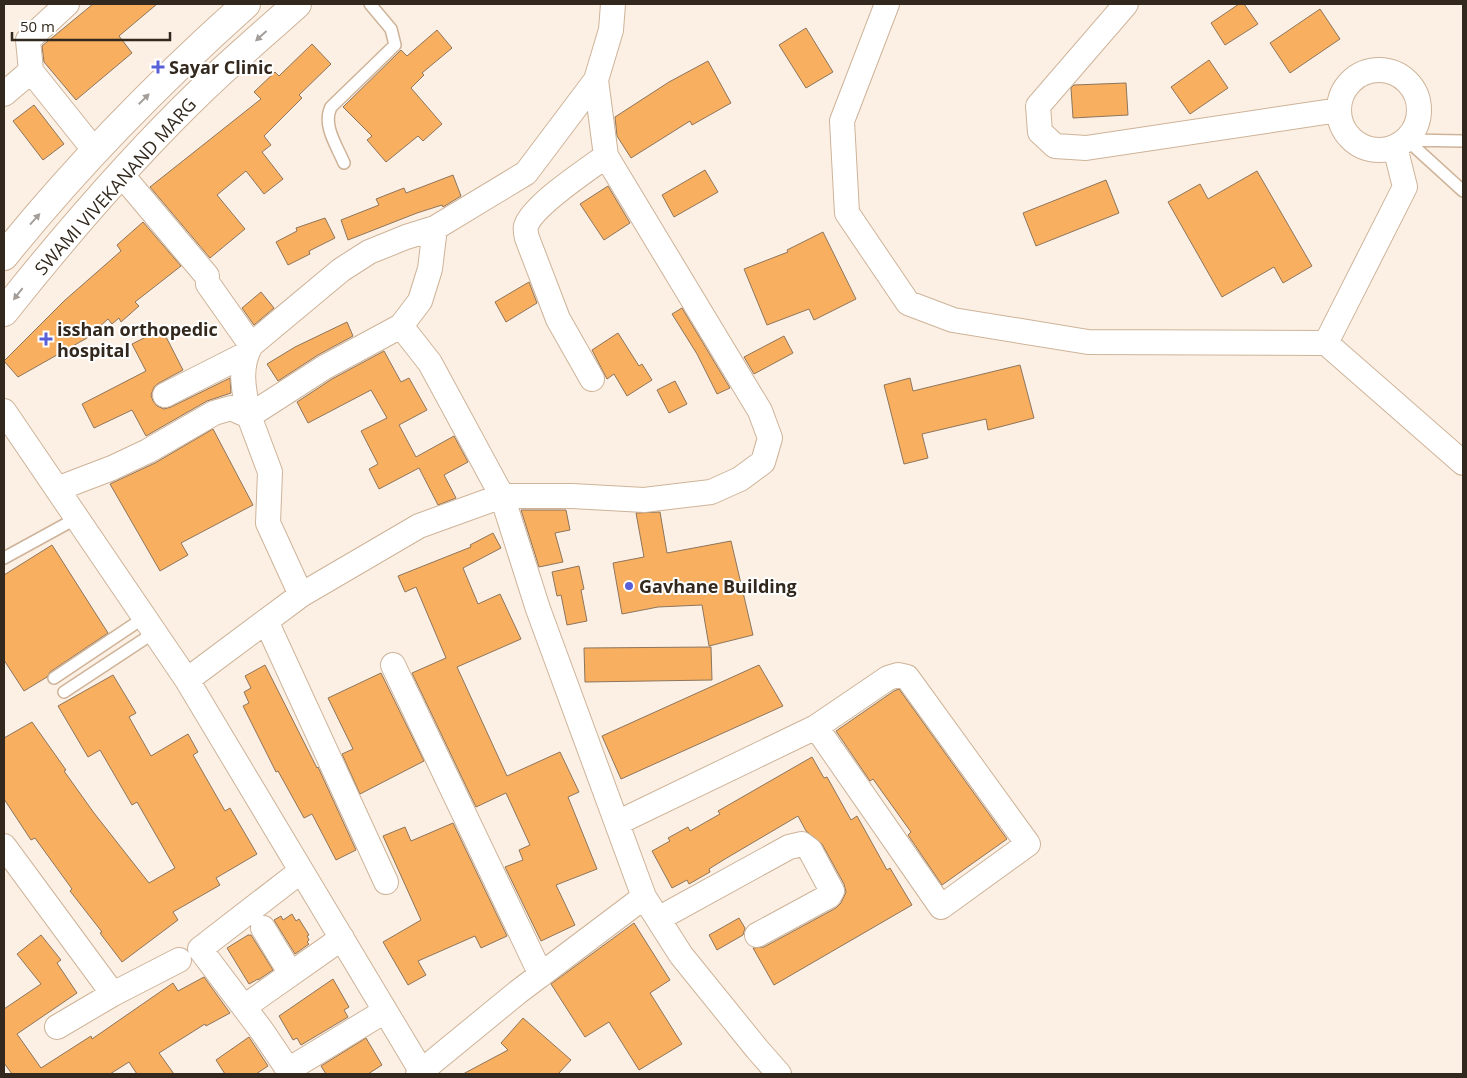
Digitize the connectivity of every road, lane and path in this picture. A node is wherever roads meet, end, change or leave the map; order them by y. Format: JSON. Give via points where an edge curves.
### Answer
{"nodes":[{"id":1,"x":67,"y":4,"type":"edge"},
{"id":2,"x":246,"y":4,"type":"edge"},
{"id":3,"x":297,"y":4,"type":"edge"},
{"id":4,"x":370,"y":4,"type":"edge"},
{"id":5,"x":613,"y":4,"type":"edge"},
{"id":6,"x":887,"y":4,"type":"edge"},
{"id":7,"x":1126,"y":4,"type":"edge"},
{"id":8,"x":31,"y":71,"type":"junction"},
{"id":9,"x":596,"y":80,"type":"junction"},
{"id":10,"x":4,"y":94,"type":"edge"},
{"id":11,"x":1338,"y":110,"type":"junction"},
{"id":12,"x":1463,"y":141,"type":"edge"},
{"id":13,"x":1401,"y":144,"type":"junction"},
{"id":14,"x":95,"y":151,"type":"junction"},
{"id":15,"x":606,"y":156,"type":"junction"},
{"id":16,"x":344,"y":164,"type":"dead end"},
{"id":17,"x":121,"y":174,"type":"junction"},
{"id":18,"x":1463,"y":191,"type":"edge"},
{"id":19,"x":435,"y":228,"type":"junction"},
{"id":20,"x":4,"y":256,"type":"edge"},
{"id":21,"x":4,"y":312,"type":"edge"},
{"id":22,"x":401,"y":326,"type":"junction"},
{"id":23,"x":1326,"y":343,"type":"junction"},
{"id":24,"x":248,"y":350,"type":"junction"},
{"id":25,"x":592,"y":379,"type":"dead end"},
{"id":26,"x":165,"y":395,"type":"dead end"},
{"id":27,"x":4,"y":410,"type":"edge"},
{"id":28,"x":249,"y":416,"type":"junction"},
{"id":29,"x":1463,"y":463,"type":"edge"},
{"id":30,"x":57,"y":489,"type":"junction"},
{"id":31,"x":502,"y":496,"type":"junction"},
{"id":32,"x":77,"y":518,"type":"junction"},
{"id":33,"x":4,"y":558,"type":"edge"},
{"id":34,"x":301,"y":595,"type":"junction"},
{"id":35,"x":266,"y":621,"type":"junction"},
{"id":36,"x":150,"y":625,"type":"junction"},
{"id":37,"x":393,"y":665,"type":"dead end"},
{"id":38,"x":54,"y":678,"type":"dead end"},
{"id":39,"x":187,"y":680,"type":"junction"},
{"id":40,"x":64,"y":692,"type":"dead end"},
{"id":41,"x":816,"y":727,"type":"junction"},
{"id":42,"x":617,"y":823,"type":"junction"},
{"id":43,"x":4,"y":846,"type":"edge"},
{"id":44,"x":301,"y":871,"type":"junction"},
{"id":45,"x":386,"y":882,"type":"dead end"},
{"id":46,"x":644,"y":897,"type":"junction"},
{"id":47,"x":658,"y":920,"type":"junction"},
{"id":48,"x":263,"y":928,"type":"dead end"},
{"id":49,"x":757,"y":935,"type":"dead end"},
{"id":50,"x":342,"y":938,"type":"junction"},
{"id":51,"x":179,"y":960,"type":"dead end"},
{"id":52,"x":291,"y":974,"type":"junction"},
{"id":53,"x":541,"y":975,"type":"junction"},
{"id":54,"x":113,"y":994,"type":"junction"},
{"id":55,"x":244,"y":1007,"type":"junction"},
{"id":56,"x":385,"y":1011,"type":"junction"},
{"id":57,"x":56,"y":1027,"type":"dead end"},
{"id":58,"x":290,"y":1072,"type":"edge"},
{"id":59,"x":421,"y":1073,"type":"edge"},
{"id":60,"x":779,"y":1074,"type":"edge"}],
"edges":[{"from":1,"to":8,"type":"street","via":[[28,40]]},
{"from":14,"to":2,"type":"main road","name":"SWAMI VIVEKANAND MARG","one_way":true,"via":[[180,63]]},
{"from":3,"to":17,"type":"main road","name":"SWAMI VIVEKANAND MARG","one_way":true,"via":[[204,88]]},
{"from":4,"to":16,"type":"lane","via":[[391,29],[395,45],[328,113],[327,124]]},
{"from":5,"to":9,"type":"street","via":[[612,30]]},
{"from":6,"to":23,"type":"street","via":[[842,121],[847,212],[908,303],[953,320],[1088,342]]},
{"from":7,"to":11,"type":"street","via":[[1038,106],[1040,132],[1055,146],[1086,148]]},
{"from":8,"to":10,"type":"street"},
{"from":8,"to":14,"type":"street"},
{"from":9,"to":15,"type":"street"},
{"from":9,"to":19,"type":"street","via":[[526,173]]},
{"from":11,"to":13,"type":"street","via":[[1346,134],[1356,143],[1382,151]]},
{"from":11,"to":13,"type":"street","via":[[1347,86],[1356,77],[1380,70],[1404,78],[1413,89],[1419,115],[1415,129]]},
{"from":12,"to":13,"type":"lane"},
{"from":13,"to":18,"type":"lane"},
{"from":13,"to":23,"type":"street","via":[[1405,187]]},
{"from":20,"to":14,"type":"main road","name":"SWAMI VIVEKANAND MARG","one_way":true},
{"from":15,"to":25,"type":"street","via":[[556,192],[525,228],[558,319]]},
{"from":15,"to":31,"type":"street","via":[[760,411],[770,438],[763,462],[740,479],[711,492],[644,500]]},
{"from":17,"to":21,"type":"main road","name":"SWAMI VIVEKANAND MARG","one_way":true,"via":[[54,249]]},
{"from":17,"to":24,"type":"street","via":[[207,280]]},
{"from":19,"to":22,"type":"street","via":[[430,269],[420,301]]},
{"from":19,"to":24,"type":"street","via":[[368,252],[341,270]]},
{"from":22,"to":28,"type":"street","via":[[325,368]]},
{"from":22,"to":31,"type":"street","via":[[430,363]]},
{"from":23,"to":29,"type":"street"},
{"from":24,"to":26,"type":"street"},
{"from":24,"to":28,"type":"street","via":[[242,384]]},
{"from":27,"to":30,"type":"street"},
{"from":28,"to":30,"type":"street","via":[[231,408],[214,413],[130,459]]},
{"from":28,"to":34,"type":"street","via":[[270,472],[268,523]]},
{"from":30,"to":32,"type":"street"},
{"from":31,"to":34,"type":"street","via":[[419,526]]},
{"from":31,"to":42,"type":"street","via":[[538,609]]},
{"from":32,"to":33,"type":"lane"},
{"from":32,"to":36,"type":"street"},
{"from":34,"to":35,"type":"street"},
{"from":35,"to":39,"type":"street"},
{"from":35,"to":45,"type":"street"},
{"from":36,"to":38,"type":"lane"},
{"from":36,"to":39,"type":"street"},
{"from":36,"to":40,"type":"lane"},
{"from":37,"to":53,"type":"street"},
{"from":39,"to":44,"type":"street"},
{"from":41,"to":41,"type":"street","via":[[888,678],[907,677],[1028,844],[941,907]]},
{"from":41,"to":42,"type":"street"},
{"from":42,"to":46,"type":"street"},
{"from":43,"to":54,"type":"street"},
{"from":44,"to":50,"type":"street"},
{"from":44,"to":55,"type":"street","via":[[200,949]]},
{"from":46,"to":47,"type":"street"},
{"from":46,"to":53,"type":"street"},
{"from":47,"to":49,"type":"street","via":[[789,847],[802,844],[810,850],[832,891],[829,896]]},
{"from":47,"to":60,"type":"street","via":[[680,955]]},
{"from":48,"to":52,"type":"street"},
{"from":50,"to":52,"type":"street"},
{"from":50,"to":56,"type":"street"},
{"from":51,"to":54,"type":"street"},
{"from":52,"to":55,"type":"street"},
{"from":53,"to":59,"type":"street"},
{"from":54,"to":57,"type":"street"},
{"from":55,"to":58,"type":"street"},
{"from":56,"to":58,"type":"street"},
{"from":56,"to":59,"type":"street"}]}
